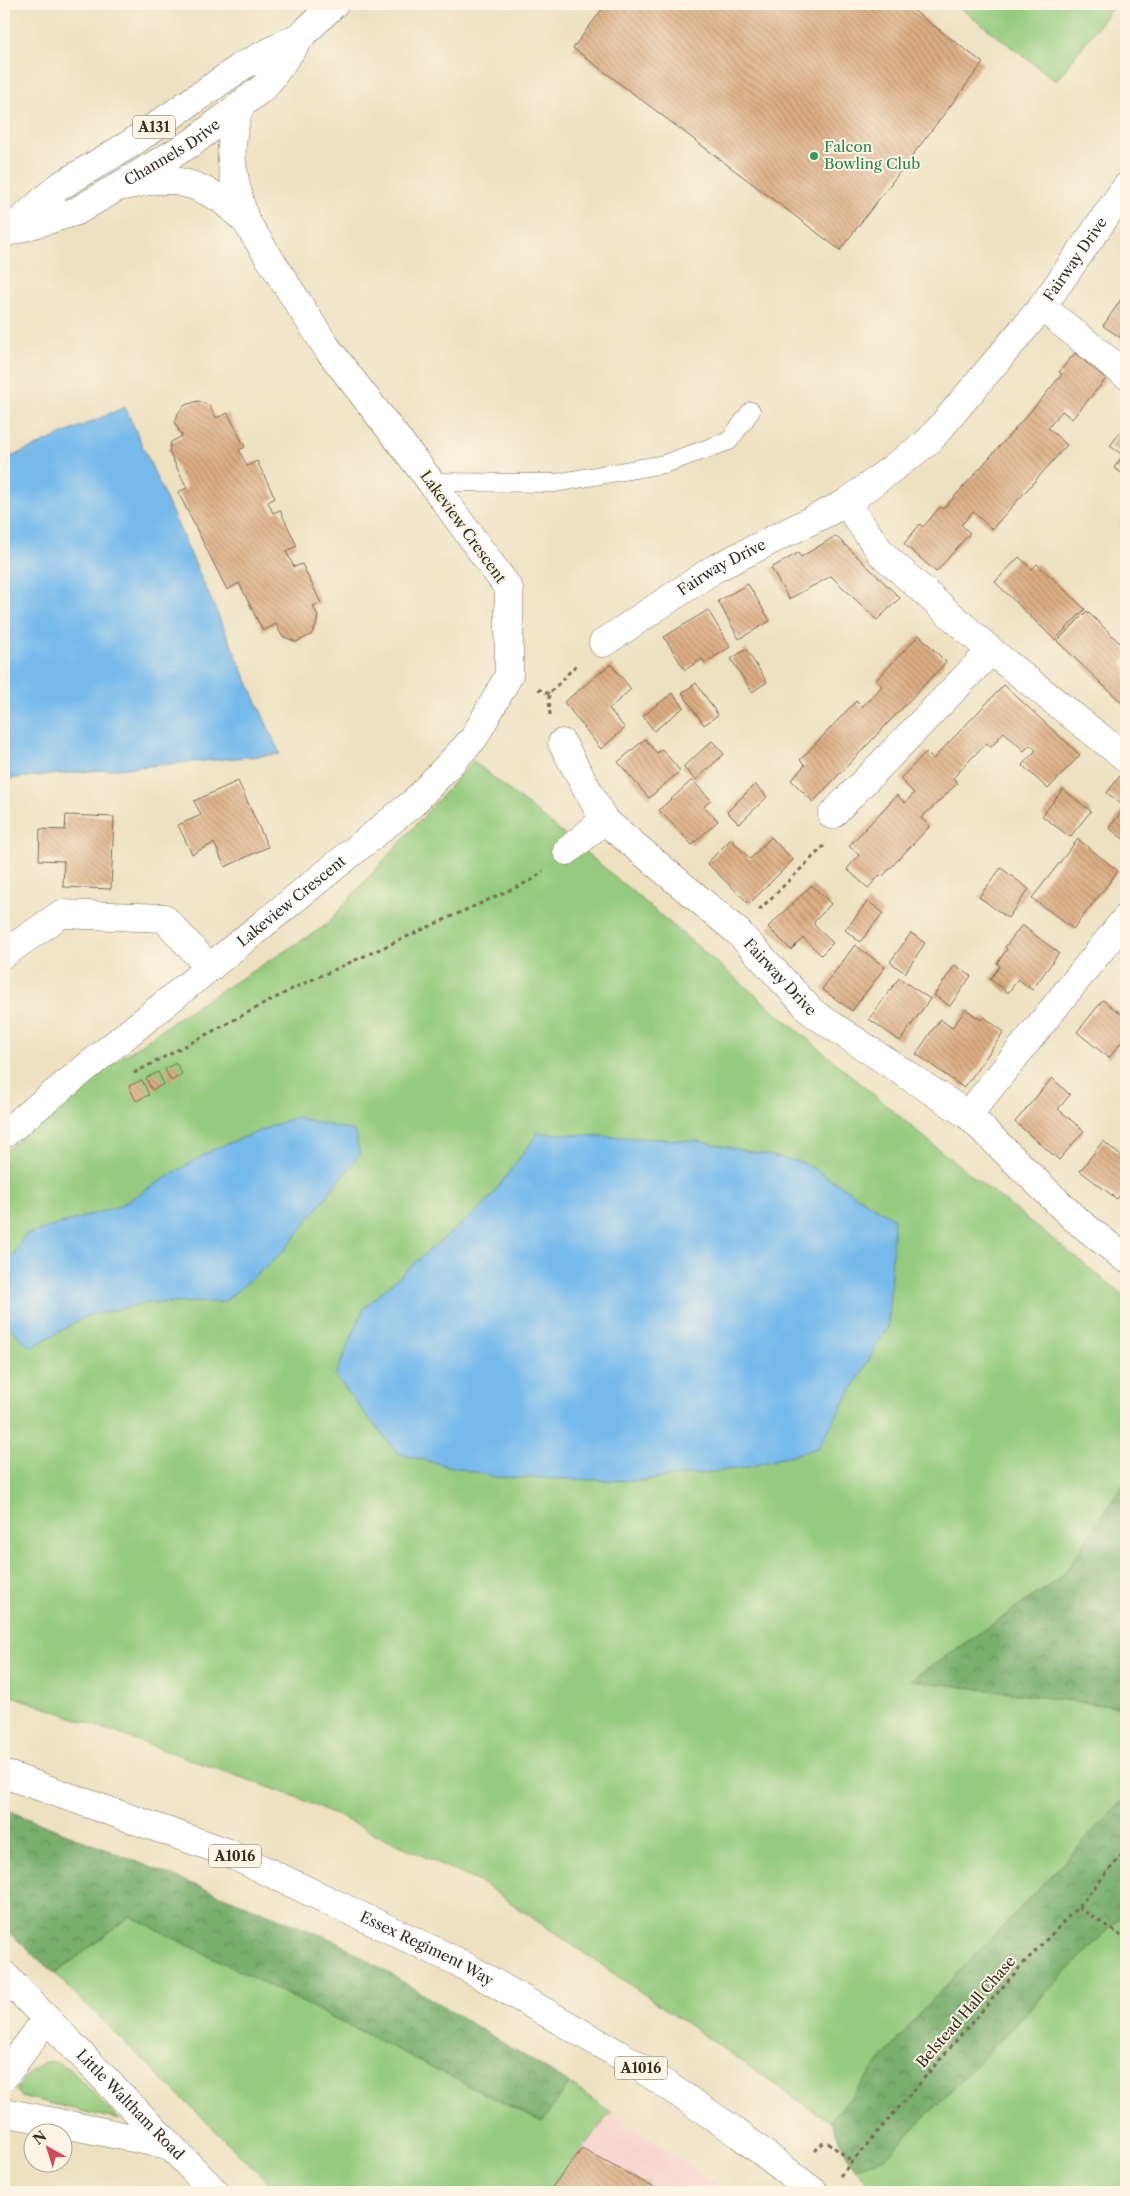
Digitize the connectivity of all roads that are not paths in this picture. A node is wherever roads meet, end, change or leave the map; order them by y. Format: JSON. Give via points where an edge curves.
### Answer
{"nodes":[{"id":1,"x":334,"y":4,"type":"edge"},
{"id":2,"x":303,"y":34,"type":"junction"},
{"id":3,"x":240,"y":105,"type":"junction"},
{"id":4,"x":117,"y":187,"type":"junction"},
{"id":5,"x":1126,"y":187,"type":"edge"},
{"id":6,"x":245,"y":220,"type":"junction"},
{"id":7,"x":8,"y":231,"type":"edge"},
{"id":8,"x":1042,"y":307,"type":"junction"},
{"id":9,"x":1126,"y":375,"type":"edge"},
{"id":10,"x":752,"y":411,"type":"dead end"},
{"id":11,"x":431,"y":482,"type":"junction"},
{"id":12,"x":846,"y":503,"type":"junction"},
{"id":13,"x":603,"y":643,"type":"road end"},
{"id":14,"x":991,"y":652,"type":"junction"},
{"id":15,"x":562,"y":743,"type":"road end"},
{"id":16,"x":1126,"y":758,"type":"edge"},
{"id":17,"x":832,"y":815,"type":"road end"},
{"id":18,"x":604,"y":820,"type":"junction"},
{"id":19,"x":567,"y":851,"type":"road end"},
{"id":20,"x":1126,"y":918,"type":"edge"},
{"id":21,"x":4,"y":954,"type":"edge"},
{"id":22,"x":210,"y":968,"type":"junction"},
{"id":23,"x":968,"y":1116,"type":"junction"},
{"id":24,"x":4,"y":1134,"type":"edge"},
{"id":25,"x":1126,"y":1259,"type":"edge"},
{"id":26,"x":4,"y":1774,"type":"edge"},
{"id":27,"x":4,"y":1975,"type":"edge"},
{"id":28,"x":47,"y":2018,"type":"junction"},
{"id":29,"x":4,"y":2077,"type":"edge"},
{"id":30,"x":4,"y":2112,"type":"edge"},
{"id":31,"x":168,"y":2145,"type":"junction"},
{"id":32,"x":215,"y":2192,"type":"edge"},
{"id":33,"x":814,"y":2192,"type":"edge"}],
"edges":[{"from":1,"to":2,"type":"main road","name":"Channels Drive","number":"A131"},
{"from":2,"to":3,"type":"main road","name":"Channels Drive","number":"A131","via":[[265,86]]},
{"from":2,"to":7,"type":"main road","name":"Channels Drive","number":"A131","via":[[244,65],[130,144],[58,187]]},
{"from":3,"to":4,"type":"main road","name":"Channels Drive","number":"A131","via":[[193,142]]},
{"from":3,"to":6,"type":"main road","name":"Lakeview Crescent","via":[[230,143],[231,164]]},
{"from":4,"to":6,"type":"main road","name":"Lakeview Crescent","via":[[172,180],[220,198]]},
{"from":4,"to":7,"type":"main road","name":"Channels Drive","number":"A131","via":[[77,211]]},
{"from":5,"to":8,"type":"main road","name":"Fairway Drive"},
{"from":6,"to":11,"type":"main road","name":"Lakeview Crescent","via":[[327,348]]},
{"from":8,"to":9,"type":"main road","name":"Fairway Drive"},
{"from":8,"to":12,"type":"main road","name":"Fairway Drive","via":[[929,442]]},
{"from":10,"to":11,"type":"lane","via":[[730,441],[664,464],[555,484]]},
{"from":11,"to":22,"type":"main road","name":"Lakeview Crescent","via":[[509,589],[509,675],[474,738],[413,803]]},
{"from":12,"to":13,"type":"main road","name":"Fairway Drive","via":[[714,569]]},
{"from":12,"to":14,"type":"main road","via":[[882,554]]},
{"from":14,"to":16,"type":"main road"},
{"from":14,"to":17,"type":"main road"},
{"from":15,"to":18,"type":"main road","name":"Fairway Drive"},
{"from":18,"to":19,"type":"main road"},
{"from":18,"to":23,"type":"main road","name":"Fairway Drive","via":[[738,932],[813,1012]]},
{"from":20,"to":23,"type":"main road"},
{"from":21,"to":22,"type":"main road","via":[[61,914],[164,918]]},
{"from":22,"to":24,"type":"main road","name":"Lakeview Crescent"},
{"from":23,"to":25,"type":"main road","name":"Fairway Drive","via":[[1074,1218]]},
{"from":26,"to":33,"type":"main road","name":"Essex Regiment Way","number":"A1016","via":[[226,1852],[456,1962],[632,2062],[732,2128]]},
{"from":27,"to":28,"type":"main road","name":"Little Waltham Road"},
{"from":28,"to":29,"type":"main road"},
{"from":28,"to":31,"type":"main road","name":"Little Waltham Road"},
{"from":30,"to":31,"type":"main road"},
{"from":31,"to":32,"type":"main road","name":"Little Waltham Road"}]}
